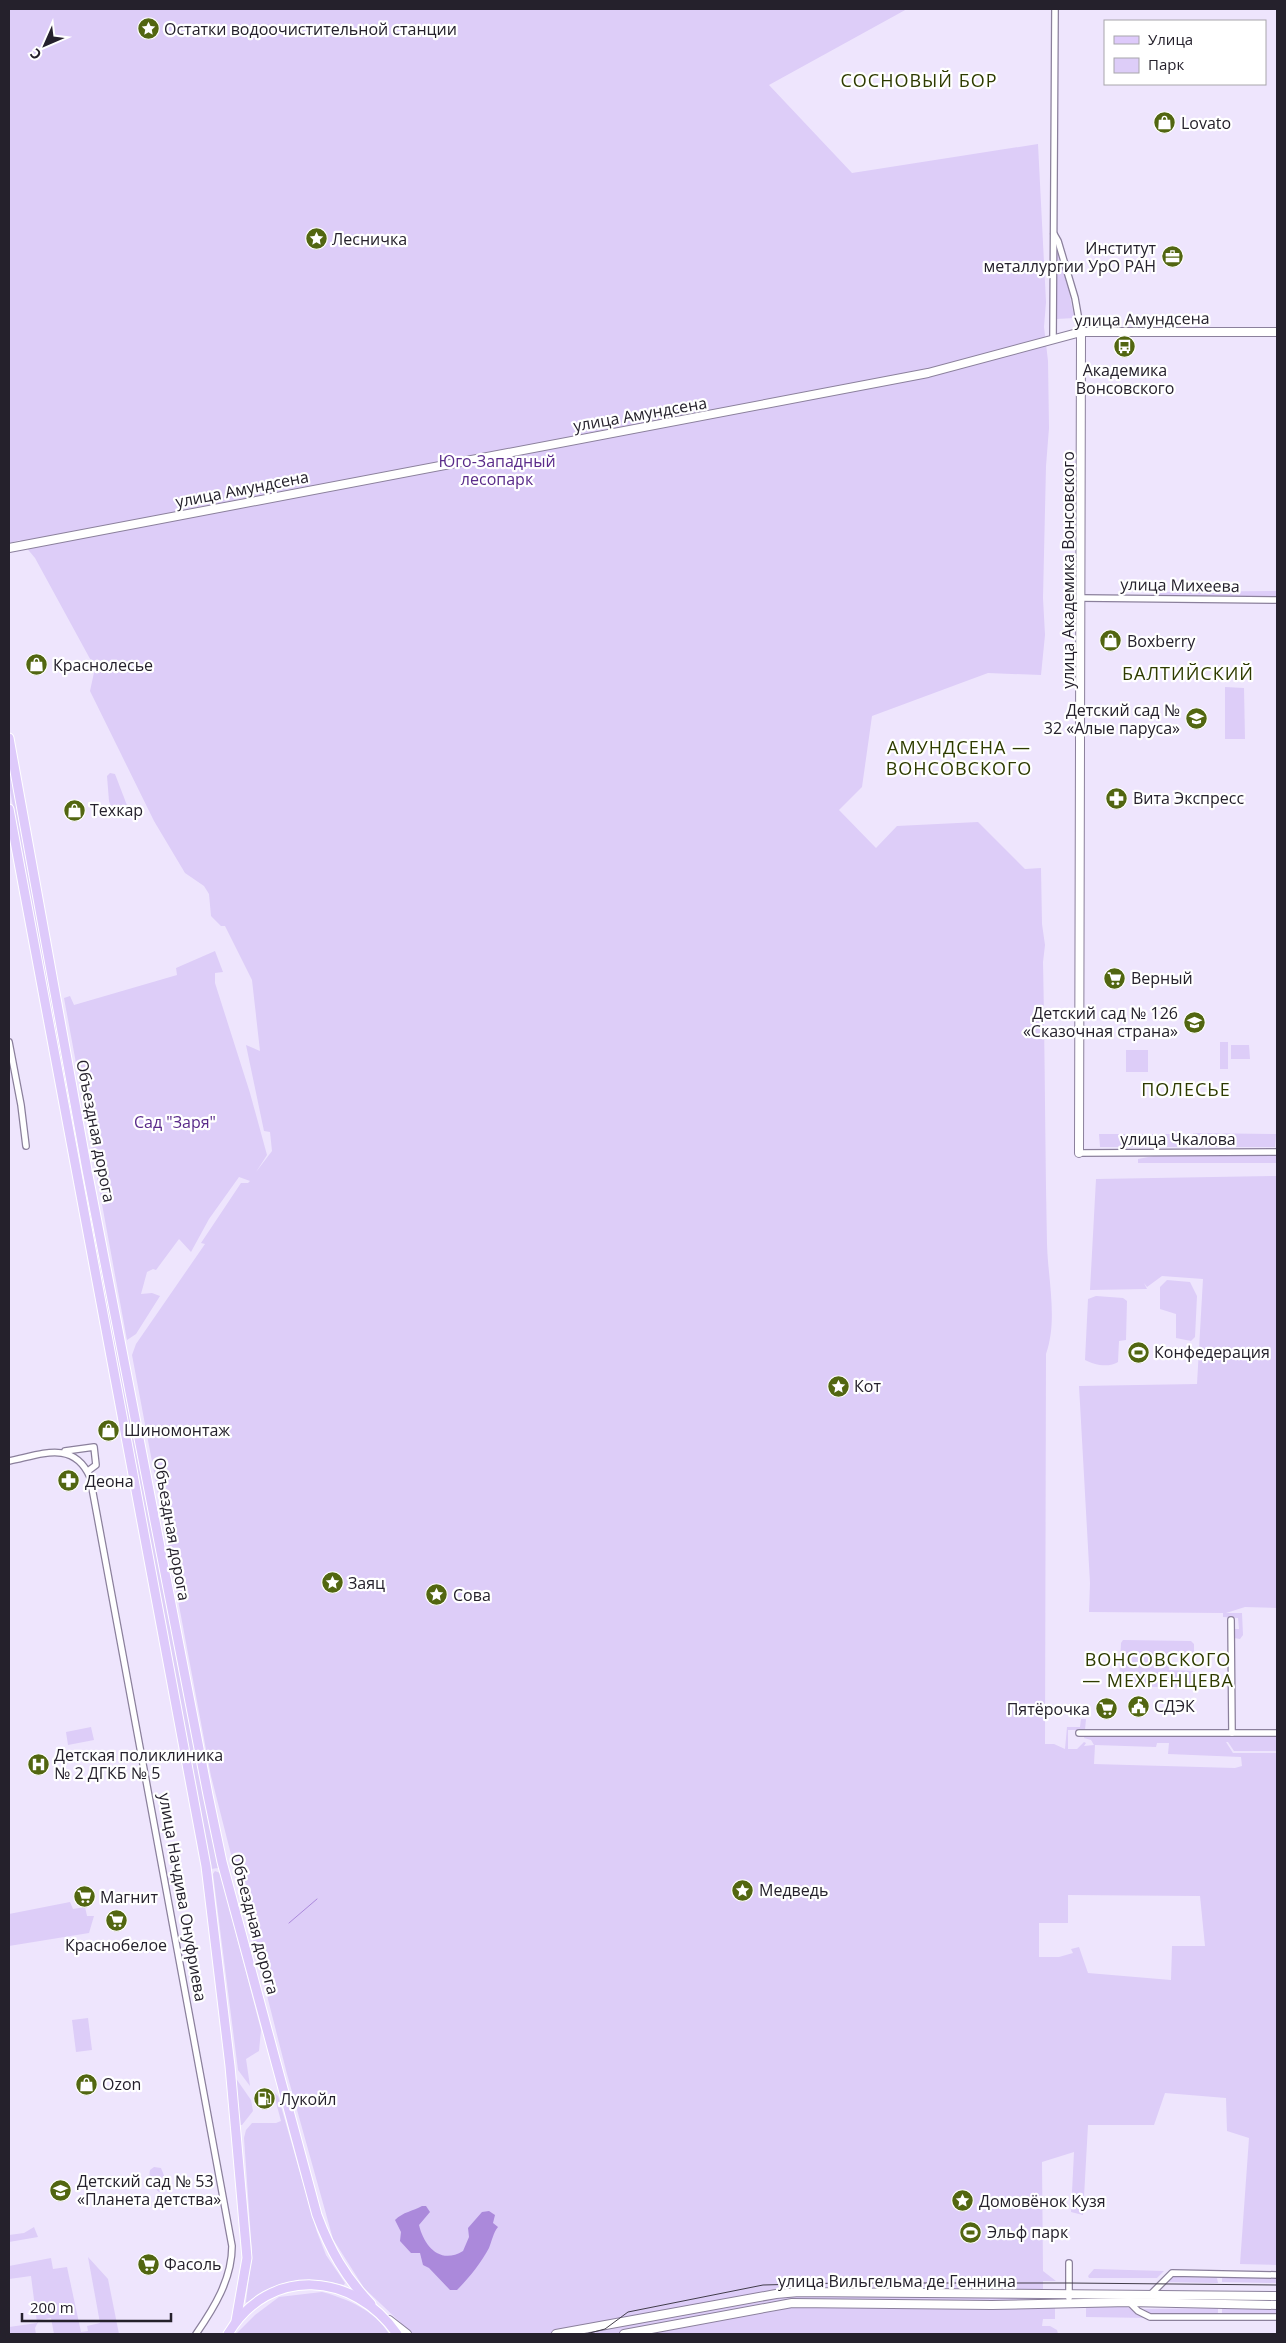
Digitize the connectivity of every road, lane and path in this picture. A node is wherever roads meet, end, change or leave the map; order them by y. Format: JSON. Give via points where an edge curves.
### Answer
{"nodes":[{"id":1,"x":1055,"y":9,"type":"edge"},
{"id":2,"x":1053,"y":232,"type":"junction"},
{"id":3,"x":1081,"y":332,"type":"junction"},
{"id":4,"x":1277,"y":332,"type":"edge"},
{"id":5,"x":1053,"y":339,"type":"junction"},
{"id":6,"x":9,"y":548,"type":"edge"},
{"id":7,"x":1082,"y":598,"type":"junction"},
{"id":8,"x":1277,"y":600,"type":"edge"},
{"id":9,"x":9,"y":738,"type":"edge"},
{"id":10,"x":9,"y":809,"type":"edge"},
{"id":11,"x":9,"y":1042,"type":"edge"},
{"id":12,"x":26,"y":1146,"type":"dead end"},
{"id":13,"x":1277,"y":1152,"type":"edge"},
{"id":14,"x":1079,"y":1153,"type":"joint"},
{"id":15,"x":62,"y":1451,"type":"junction"},
{"id":16,"x":9,"y":1461,"type":"edge"},
{"id":17,"x":88,"y":1471,"type":"junction"},
{"id":18,"x":1230,"y":1620,"type":"dead end"},
{"id":19,"x":1232,"y":1732,"type":"junction"},
{"id":20,"x":1079,"y":1733,"type":"dead end"},
{"id":21,"x":1277,"y":1733,"type":"edge"},
{"id":22,"x":1069,"y":2263,"type":"dead end"},
{"id":23,"x":1277,"y":2275,"type":"edge"},
{"id":24,"x":1151,"y":2294,"type":"junction"},
{"id":25,"x":1277,"y":2296,"type":"edge"},
{"id":26,"x":1069,"y":2298,"type":"junction"},
{"id":27,"x":1130,"y":2302,"type":"junction"},
{"id":28,"x":371,"y":2304,"type":"junction"},
{"id":29,"x":1277,"y":2305,"type":"edge"},
{"id":30,"x":385,"y":2317,"type":"junction"},
{"id":31,"x":1277,"y":2317,"type":"edge"},
{"id":32,"x":236,"y":2321,"type":"junction"},
{"id":33,"x":196,"y":2334,"type":"edge"},
{"id":34,"x":228,"y":2334,"type":"edge"},
{"id":35,"x":397,"y":2334,"type":"edge"},
{"id":36,"x":407,"y":2334,"type":"edge"},
{"id":37,"x":556,"y":2334,"type":"edge"},
{"id":38,"x":624,"y":2334,"type":"edge"}],
"edges":[{"from":1,"to":2,"type":"street","name":"улица Академика Вонсовского"},
{"from":2,"to":3,"type":"street","name":"улица Академика Вонсовского","via":[[1073,289]]},
{"from":2,"to":5,"type":"street","name":"улица Академика Вонсовского"},
{"from":3,"to":4,"type":"main road","name":"улица Амундсена"},
{"from":3,"to":5,"type":"main road","name":"улица Амундсена"},
{"from":3,"to":7,"type":"main road","name":"улица Академика Вонсовского"},
{"from":5,"to":6,"type":"main road","name":"улица Амундсена","via":[[919,375]]},
{"from":7,"to":8,"type":"street","name":"улица Михеева"},
{"from":7,"to":14,"type":"main road","name":"улица Академика Вонсовского"},
{"from":9,"to":28,"type":"main road","name":"Объездная дорога","via":[[87,1170],[222,1862],[317,2215],[331,2252]]},
{"from":10,"to":32,"type":"main road","name":"Объездная дорога","via":[[206,1866],[230,2066],[246,2258]]},
{"from":11,"to":12,"type":"street"},
{"from":13,"to":14,"type":"street","name":"улица Чкалова"},
{"from":15,"to":16,"type":"street"},
{"from":15,"to":17,"type":"street"},
{"from":15,"to":17,"type":"street","via":[[94,1448],[96,1465]]},
{"from":17,"to":33,"type":"street","name":"улица Начдива Онуфриева","via":[[232,2246],[226,2279],[216,2303]]},
{"from":18,"to":19,"type":"street"},
{"from":19,"to":20,"type":"street"},
{"from":19,"to":21,"type":"street"},
{"from":22,"to":26,"type":"street"},
{"from":23,"to":24,"type":"street","via":[[1172,2273]]},
{"from":24,"to":25,"type":"main road","name":"улица Вильгельма де Геннина"},
{"from":24,"to":26,"type":"main road","name":"улица Вильгельма де Геннина"},
{"from":26,"to":27,"type":"main road","name":"улица Вильгельма де Геннина"},
{"from":26,"to":37,"type":"main road","name":"улица Вильгельма де Геннина","via":[[776,2294]]},
{"from":26,"to":38,"type":"main road","name":"улица Вильгельма де Геннина","via":[[992,2305],[792,2303]]},
{"from":27,"to":29,"type":"main road","name":"улица Вильгельма де Геннина"},
{"from":27,"to":31,"type":"street","via":[[1150,2317]]},
{"from":28,"to":30,"type":"main road"},
{"from":28,"to":32,"type":"main road","via":[[340,2289],[321,2285],[299,2286],[261,2300]]},
{"from":30,"to":35,"type":"main road"},
{"from":30,"to":36,"type":"main road"},
{"from":32,"to":34,"type":"main road"}]}
